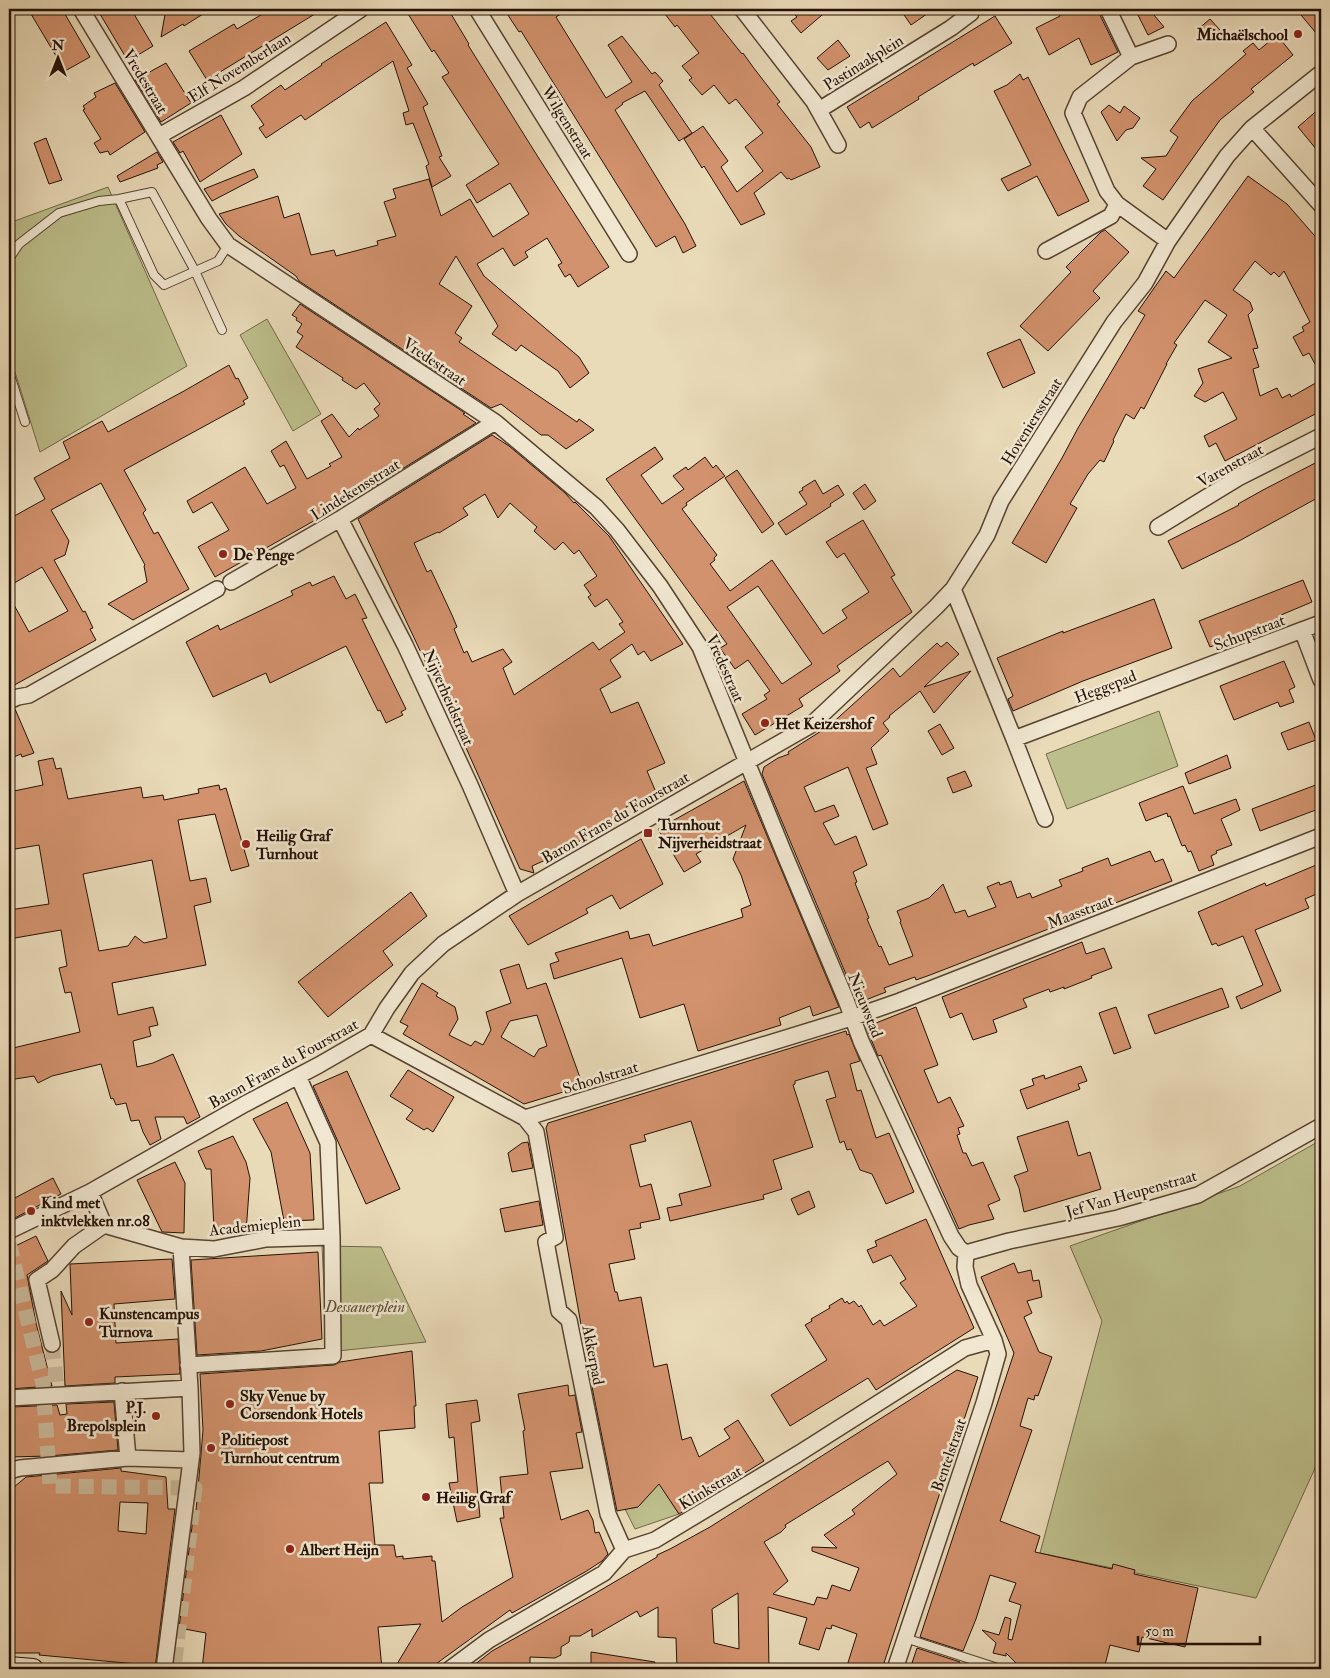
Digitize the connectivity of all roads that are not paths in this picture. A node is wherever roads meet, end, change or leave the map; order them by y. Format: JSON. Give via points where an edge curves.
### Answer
{"nodes":[{"id":1,"x":81,"y":9,"type":"edge"},
{"id":2,"x":362,"y":9,"type":"edge"},
{"id":3,"x":477,"y":9,"type":"edge"},
{"id":4,"x":742,"y":9,"type":"edge"},
{"id":5,"x":968,"y":9,"type":"edge"},
{"id":6,"x":1108,"y":9,"type":"edge"},
{"id":7,"x":1168,"y":44,"type":"dead end"},
{"id":8,"x":1131,"y":57,"type":"junction"},
{"id":9,"x":1321,"y":72,"type":"edge"},
{"id":10,"x":819,"y":110,"type":"junction"},
{"id":11,"x":1252,"y":128,"type":"junction"},
{"id":12,"x":159,"y":136,"type":"junction"},
{"id":13,"x":838,"y":145,"type":"dead end"},
{"id":14,"x":119,"y":199,"type":"junction"},
{"id":15,"x":1117,"y":204,"type":"junction"},
{"id":16,"x":1321,"y":205,"type":"edge"},
{"id":17,"x":1168,"y":241,"type":"junction"},
{"id":18,"x":228,"y":245,"type":"junction"},
{"id":19,"x":1046,"y":251,"type":"dead end"},
{"id":20,"x":629,"y":254,"type":"dead end"},
{"id":21,"x":9,"y":259,"type":"edge"},
{"id":22,"x":195,"y":271,"type":"junction"},
{"id":23,"x":222,"y":330,"type":"dead end"},
{"id":24,"x":9,"y":372,"type":"edge"},
{"id":25,"x":25,"y":422,"type":"dead end"},
{"id":26,"x":495,"y":422,"type":"junction"},
{"id":27,"x":1321,"y":436,"type":"edge"},
{"id":28,"x":340,"y":519,"type":"junction"},
{"id":29,"x":1158,"y":527,"type":"dead end"},
{"id":30,"x":231,"y":582,"type":"dead end"},
{"id":31,"x":217,"y":589,"type":"dead end"},
{"id":32,"x":953,"y":589,"type":"junction"},
{"id":33,"x":1321,"y":623,"type":"edge"},
{"id":34,"x":1302,"y":630,"type":"junction"},
{"id":35,"x":1209,"y":666,"type":"joint"},
{"id":36,"x":1321,"y":680,"type":"edge"},
{"id":37,"x":9,"y":701,"type":"edge"},
{"id":38,"x":1014,"y":739,"type":"junction"},
{"id":39,"x":747,"y":762,"type":"junction"},
{"id":40,"x":1045,"y":819,"type":"dead end"},
{"id":41,"x":1321,"y":836,"type":"edge"},
{"id":42,"x":517,"y":894,"type":"junction"},
{"id":43,"x":851,"y":1018,"type":"junction"},
{"id":44,"x":372,"y":1035,"type":"junction"},
{"id":45,"x":298,"y":1076,"type":"junction"},
{"id":46,"x":525,"y":1118,"type":"junction"},
{"id":47,"x":1321,"y":1126,"type":"edge"},
{"id":48,"x":89,"y":1193,"type":"junction"},
{"id":49,"x":104,"y":1225,"type":"junction"},
{"id":50,"x":9,"y":1231,"type":"edge"},
{"id":51,"x":332,"y":1236,"type":"junction"},
{"id":52,"x":181,"y":1247,"type":"junction"},
{"id":53,"x":966,"y":1253,"type":"junction"},
{"id":54,"x":994,"y":1340,"type":"junction"},
{"id":55,"x":52,"y":1344,"type":"tunnel mouth"},
{"id":56,"x":189,"y":1376,"type":"junction"},
{"id":57,"x":122,"y":1391,"type":"junction"},
{"id":58,"x":9,"y":1398,"type":"edge"},
{"id":59,"x":128,"y":1458,"type":"junction"},
{"id":60,"x":191,"y":1460,"type":"junction"},
{"id":61,"x":9,"y":1472,"type":"edge"},
{"id":62,"x":624,"y":1550,"type":"junction"},
{"id":63,"x":905,"y":1638,"type":"junction"},
{"id":64,"x":9,"y":1667,"type":"edge"},
{"id":65,"x":33,"y":1669,"type":"edge"},
{"id":66,"x":164,"y":1669,"type":"edge"},
{"id":67,"x":450,"y":1669,"type":"edge"},
{"id":68,"x":895,"y":1669,"type":"edge"},
{"id":69,"x":1001,"y":1669,"type":"edge"}],
"edges":[{"from":1,"to":12,"type":"street","name":"Vredestraat","via":[[107,64]]},
{"from":2,"to":12,"type":"street","name":"Elf Novemberlaan","via":[[244,88]]},
{"from":3,"to":20,"type":"street","name":"Wilgenstraat"},
{"from":4,"to":10,"type":"street"},
{"from":5,"to":10,"type":"street","name":"Pastinaakplein","via":[[971,13],[951,28]]},
{"from":6,"to":8,"type":"street"},
{"from":7,"to":8,"type":"street"},
{"from":8,"to":15,"type":"street","via":[[1080,97],[1073,113],[1107,191]]},
{"from":9,"to":11,"type":"street","name":"Hoveniersstraat"},
{"from":10,"to":13,"type":"street"},
{"from":11,"to":16,"type":"street"},
{"from":11,"to":17,"type":"street","name":"Hoveniersstraat","via":[[1227,156]]},
{"from":12,"to":18,"type":"street","name":"Vredestraat"},
{"from":14,"to":21,"type":"lane","via":[[100,200],[59,213],[19,244]]},
{"from":14,"to":22,"type":"lane","via":[[152,192]]},
{"from":14,"to":22,"type":"lane","via":[[154,276],[164,285]]},
{"from":15,"to":17,"type":"street"},
{"from":15,"to":19,"type":"street","via":[[1111,216]]},
{"from":17,"to":32,"type":"street","name":"Hoveniersstraat","via":[[1001,502],[987,535]]},
{"from":18,"to":22,"type":"lane","via":[[218,260]]},
{"from":18,"to":26,"type":"street","name":"Vredestraat"},
{"from":22,"to":23,"type":"lane"},
{"from":24,"to":25,"type":"lane"},
{"from":26,"to":28,"type":"street","name":"Lindekensstraat"},
{"from":26,"to":39,"type":"street","name":"Vredestraat","via":[[596,507],[660,586],[700,647]]},
{"from":27,"to":29,"type":"street","name":"Varenstraat","via":[[1238,478]]},
{"from":28,"to":30,"type":"street","name":"Lindekensstraat"},
{"from":28,"to":42,"type":"street","name":"Nijverheidstraat","via":[[406,645]]},
{"from":31,"to":37,"type":"street","via":[[29,695]]},
{"from":32,"to":38,"type":"street"},
{"from":32,"to":39,"type":"street","name":"Hoveniersstraat","via":[[811,725]]},
{"from":33,"to":34,"type":"street","name":"Schupstraat"},
{"from":34,"to":35,"type":"street","name":"Schupstraat"},
{"from":34,"to":36,"type":"street","name":"Schupstraat"},
{"from":35,"to":38,"type":"street","name":"Heggepad"},
{"from":38,"to":40,"type":"street"},
{"from":39,"to":42,"type":"street","name":"Baron Frans du Fourstraat"},
{"from":39,"to":43,"type":"street","name":"Nieuwstad"},
{"from":41,"to":43,"type":"street","name":"Maasstraat"},
{"from":42,"to":44,"type":"street","name":"Baron Frans du Fourstraat","via":[[443,944],[412,973]]},
{"from":43,"to":46,"type":"street","name":"Schoolstraat"},
{"from":43,"to":53,"type":"street","name":"Nieuwstad","via":[[951,1236]]},
{"from":44,"to":45,"type":"street","name":"Baron Frans du Fourstraat"},
{"from":44,"to":46,"type":"street"},
{"from":45,"to":48,"type":"street","name":"Baron Frans du Fourstraat"},
{"from":45,"to":51,"type":"street","via":[[328,1143]]},
{"from":46,"to":62,"type":"street","name":"Akkerpad","via":[[536,1132],[555,1236],[546,1242],[559,1311],[569,1320],[608,1514]]},
{"from":47,"to":53,"type":"street","name":"Jef Van Heupenstraat","via":[[1198,1195],[1118,1218]]},
{"from":48,"to":49,"type":"street"},
{"from":48,"to":50,"type":"street","name":"Baron Frans du Fourstraat"},
{"from":49,"to":52,"type":"street","name":"Academieplein"},
{"from":49,"to":55,"type":"street","via":[[74,1246],[52,1270],[37,1280]]},
{"from":51,"to":52,"type":"street","name":"Academieplein","via":[[266,1239],[214,1249]]},
{"from":51,"to":56,"type":"street","via":[[333,1356],[218,1363]]},
{"from":52,"to":56,"type":"street"},
{"from":53,"to":54,"type":"street","name":"Bentelstraat","via":[[969,1285]]},
{"from":54,"to":62,"type":"street","name":"Klinkstraat","via":[[966,1348],[655,1540]]},
{"from":54,"to":63,"type":"street","name":"Bentelstraat","via":[[998,1354],[986,1395]]},
{"from":56,"to":57,"type":"street"},
{"from":56,"to":60,"type":"street"},
{"from":57,"to":58,"type":"street","via":[[57,1391]]},
{"from":57,"to":59,"type":"street"},
{"from":59,"to":60,"type":"street"},
{"from":59,"to":61,"type":"street","via":[[20,1468]]},
{"from":60,"to":66,"type":"street"},
{"from":62,"to":67,"type":"street","via":[[604,1573],[489,1640]]},
{"from":63,"to":68,"type":"street","name":"Bentelstraat"},
{"from":63,"to":69,"type":"lane"},
{"from":64,"to":65,"type":"street"}]}
